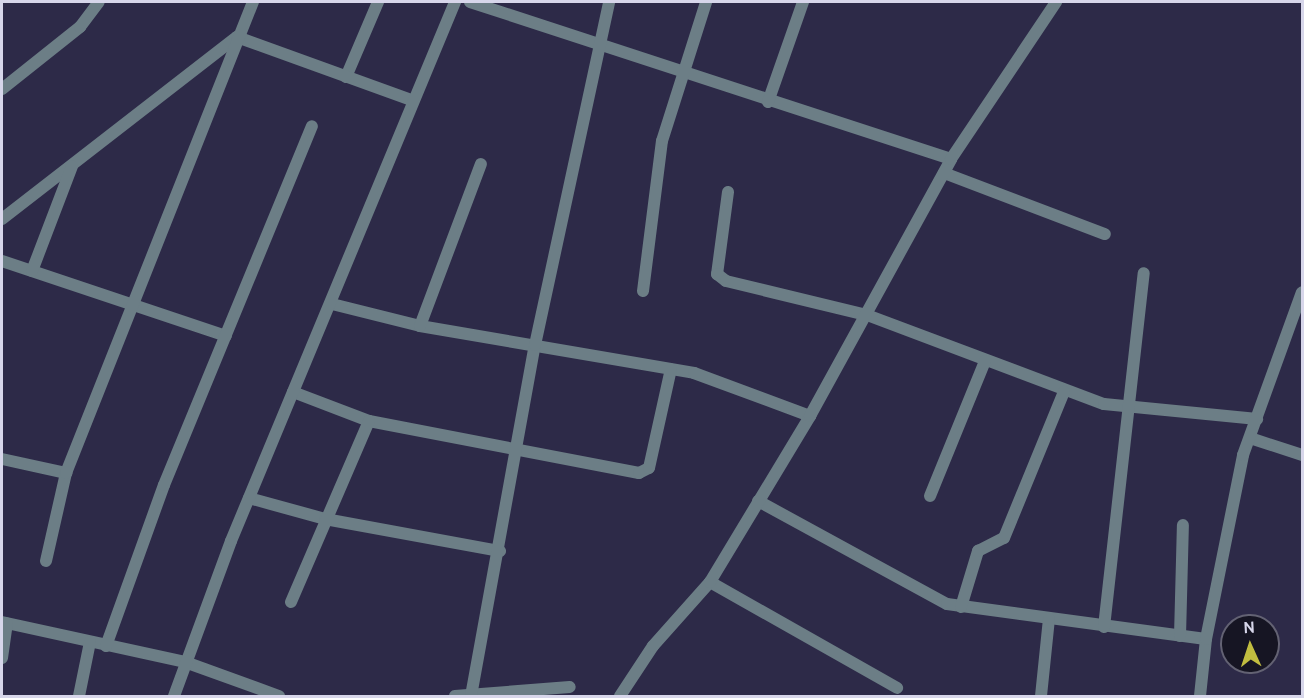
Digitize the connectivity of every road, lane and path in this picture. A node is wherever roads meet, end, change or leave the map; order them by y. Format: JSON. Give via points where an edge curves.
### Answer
{"nodes":[{"id":1,"x":99,"y":2,"type":"edge"},
{"id":2,"x":253,"y":2,"type":"edge"},
{"id":3,"x":378,"y":2,"type":"edge"},
{"id":4,"x":455,"y":2,"type":"edge"},
{"id":5,"x":470,"y":2,"type":"edge"},
{"id":6,"x":609,"y":2,"type":"edge"},
{"id":7,"x":704,"y":2,"type":"edge"},
{"id":8,"x":803,"y":2,"type":"edge"},
{"id":9,"x":1056,"y":2,"type":"edge"},
{"id":10,"x":237,"y":37,"type":"junction"},
{"id":11,"x":600,"y":45,"type":"junction"},
{"id":12,"x":682,"y":74,"type":"junction"},
{"id":13,"x":346,"y":76,"type":"junction"},
{"id":14,"x":2,"y":89,"type":"edge"},
{"id":15,"x":411,"y":100,"type":"junction"},
{"id":16,"x":768,"y":102,"type":"junction"},
{"id":17,"x":312,"y":126,"type":"dead end"},
{"id":18,"x":951,"y":159,"type":"junction"},
{"id":19,"x":481,"y":164,"type":"dead end"},
{"id":20,"x":73,"y":165,"type":"junction"},
{"id":21,"x":944,"y":173,"type":"junction"},
{"id":22,"x":728,"y":192,"type":"dead end"},
{"id":23,"x":2,"y":219,"type":"edge"},
{"id":24,"x":1105,"y":234,"type":"dead end"},
{"id":25,"x":2,"y":261,"type":"edge"},
{"id":26,"x":32,"y":271,"type":"junction"},
{"id":27,"x":1144,"y":273,"type":"dead end"},
{"id":28,"x":643,"y":291,"type":"dead end"},
{"id":29,"x":1302,"y":292,"type":"edge"},
{"id":30,"x":132,"y":302,"type":"junction"},
{"id":31,"x":332,"y":303,"type":"junction"},
{"id":32,"x":867,"y":315,"type":"junction"},
{"id":33,"x":420,"y":326,"type":"junction"},
{"id":34,"x":226,"y":336,"type":"junction"},
{"id":35,"x":536,"y":345,"type":"junction"},
{"id":36,"x":985,"y":361,"type":"junction"},
{"id":37,"x":671,"y":369,"type":"junction"},
{"id":38,"x":293,"y":392,"type":"junction"},
{"id":39,"x":1064,"y":392,"type":"junction"},
{"id":40,"x":1126,"y":409,"type":"junction"},
{"id":41,"x":810,"y":416,"type":"junction"},
{"id":42,"x":1257,"y":419,"type":"junction"},
{"id":43,"x":369,"y":421,"type":"junction"},
{"id":44,"x":1250,"y":438,"type":"junction"},
{"id":45,"x":520,"y":449,"type":"junction"},
{"id":46,"x":1302,"y":455,"type":"edge"},
{"id":47,"x":2,"y":459,"type":"edge"},
{"id":48,"x":66,"y":473,"type":"junction"},
{"id":49,"x":930,"y":496,"type":"dead end"},
{"id":50,"x":249,"y":498,"type":"junction"},
{"id":51,"x":758,"y":501,"type":"junction"},
{"id":52,"x":325,"y":519,"type":"junction"},
{"id":53,"x":1183,"y":525,"type":"dead end"},
{"id":54,"x":500,"y":551,"type":"junction"},
{"id":55,"x":46,"y":561,"type":"dead end"},
{"id":56,"x":710,"y":582,"type":"junction"},
{"id":57,"x":291,"y":602,"type":"dead end"},
{"id":58,"x":962,"y":607,"type":"junction"},
{"id":59,"x":1049,"y":619,"type":"junction"},
{"id":60,"x":4,"y":623,"type":"edge"},
{"id":61,"x":1104,"y":627,"type":"junction"},
{"id":62,"x":1180,"y":636,"type":"junction"},
{"id":63,"x":1206,"y":639,"type":"junction"},
{"id":64,"x":90,"y":642,"type":"junction"},
{"id":65,"x":106,"y":646,"type":"junction"},
{"id":66,"x":2,"y":658,"type":"edge"},
{"id":67,"x":185,"y":662,"type":"junction"},
{"id":68,"x":570,"y":687,"type":"dead end"},
{"id":69,"x":897,"y":688,"type":"dead end"},
{"id":70,"x":79,"y":696,"type":"edge"},
{"id":71,"x":174,"y":696,"type":"edge"},
{"id":72,"x":279,"y":696,"type":"edge"},
{"id":73,"x":455,"y":696,"type":"edge"},
{"id":74,"x":471,"y":696,"type":"edge"},
{"id":75,"x":620,"y":696,"type":"edge"},
{"id":76,"x":1041,"y":696,"type":"edge"},
{"id":77,"x":1200,"y":696,"type":"edge"}],
"edges":[{"from":1,"to":14,"type":"street","via":[[80,27]]},
{"from":2,"to":10,"type":"street"},
{"from":3,"to":13,"type":"street"},
{"from":4,"to":15,"type":"street"},
{"from":5,"to":11,"type":"street"},
{"from":6,"to":11,"type":"street"},
{"from":7,"to":12,"type":"street"},
{"from":8,"to":16,"type":"street"},
{"from":9,"to":18,"type":"street"},
{"from":10,"to":13,"type":"street"},
{"from":10,"to":20,"type":"street"},
{"from":10,"to":30,"type":"street"},
{"from":11,"to":12,"type":"street"},
{"from":11,"to":35,"type":"street"},
{"from":12,"to":16,"type":"street"},
{"from":12,"to":28,"type":"street","via":[[662,141]]},
{"from":13,"to":15,"type":"street"},
{"from":15,"to":31,"type":"street"},
{"from":16,"to":18,"type":"street"},
{"from":17,"to":34,"type":"street"},
{"from":18,"to":21,"type":"street"},
{"from":19,"to":33,"type":"street"},
{"from":20,"to":23,"type":"street"},
{"from":20,"to":26,"type":"street"},
{"from":21,"to":24,"type":"street"},
{"from":21,"to":32,"type":"street"},
{"from":22,"to":32,"type":"street","via":[[720,278]]},
{"from":25,"to":26,"type":"street"},
{"from":26,"to":30,"type":"street"},
{"from":27,"to":40,"type":"street"},
{"from":29,"to":42,"type":"street"},
{"from":30,"to":34,"type":"street"},
{"from":30,"to":48,"type":"street"},
{"from":31,"to":33,"type":"street"},
{"from":31,"to":38,"type":"street"},
{"from":32,"to":36,"type":"street"},
{"from":32,"to":41,"type":"street"},
{"from":33,"to":35,"type":"street"},
{"from":34,"to":65,"type":"street"},
{"from":35,"to":37,"type":"street"},
{"from":35,"to":45,"type":"street"},
{"from":36,"to":39,"type":"street"},
{"from":36,"to":49,"type":"street"},
{"from":37,"to":41,"type":"street","via":[[737,385]]},
{"from":37,"to":45,"type":"street","via":[[644,472]]},
{"from":38,"to":43,"type":"street"},
{"from":38,"to":50,"type":"street"},
{"from":39,"to":40,"type":"street"},
{"from":39,"to":58,"type":"street","via":[[1004,538],[978,551]]},
{"from":40,"to":42,"type":"street"},
{"from":40,"to":61,"type":"street"},
{"from":41,"to":51,"type":"street"},
{"from":42,"to":44,"type":"street"},
{"from":43,"to":45,"type":"street"},
{"from":43,"to":52,"type":"street"},
{"from":44,"to":46,"type":"street"},
{"from":44,"to":63,"type":"street"},
{"from":45,"to":54,"type":"street"},
{"from":47,"to":48,"type":"street"},
{"from":48,"to":55,"type":"street"},
{"from":50,"to":52,"type":"street"},
{"from":50,"to":67,"type":"street"},
{"from":51,"to":56,"type":"street"},
{"from":51,"to":58,"type":"street","via":[[929,597]]},
{"from":52,"to":54,"type":"street"},
{"from":52,"to":57,"type":"street"},
{"from":53,"to":62,"type":"street"},
{"from":54,"to":74,"type":"street"},
{"from":56,"to":69,"type":"street"},
{"from":56,"to":75,"type":"street","via":[[652,646]]},
{"from":58,"to":59,"type":"street"},
{"from":59,"to":61,"type":"street"},
{"from":59,"to":76,"type":"street"},
{"from":60,"to":64,"type":"street"},
{"from":60,"to":66,"type":"street"},
{"from":61,"to":62,"type":"street"},
{"from":62,"to":63,"type":"street"},
{"from":63,"to":77,"type":"street"},
{"from":64,"to":65,"type":"street"},
{"from":64,"to":70,"type":"street"},
{"from":65,"to":67,"type":"street"},
{"from":67,"to":71,"type":"street"},
{"from":67,"to":72,"type":"street"},
{"from":68,"to":74,"type":"street"},
{"from":73,"to":74,"type":"street"}]}
